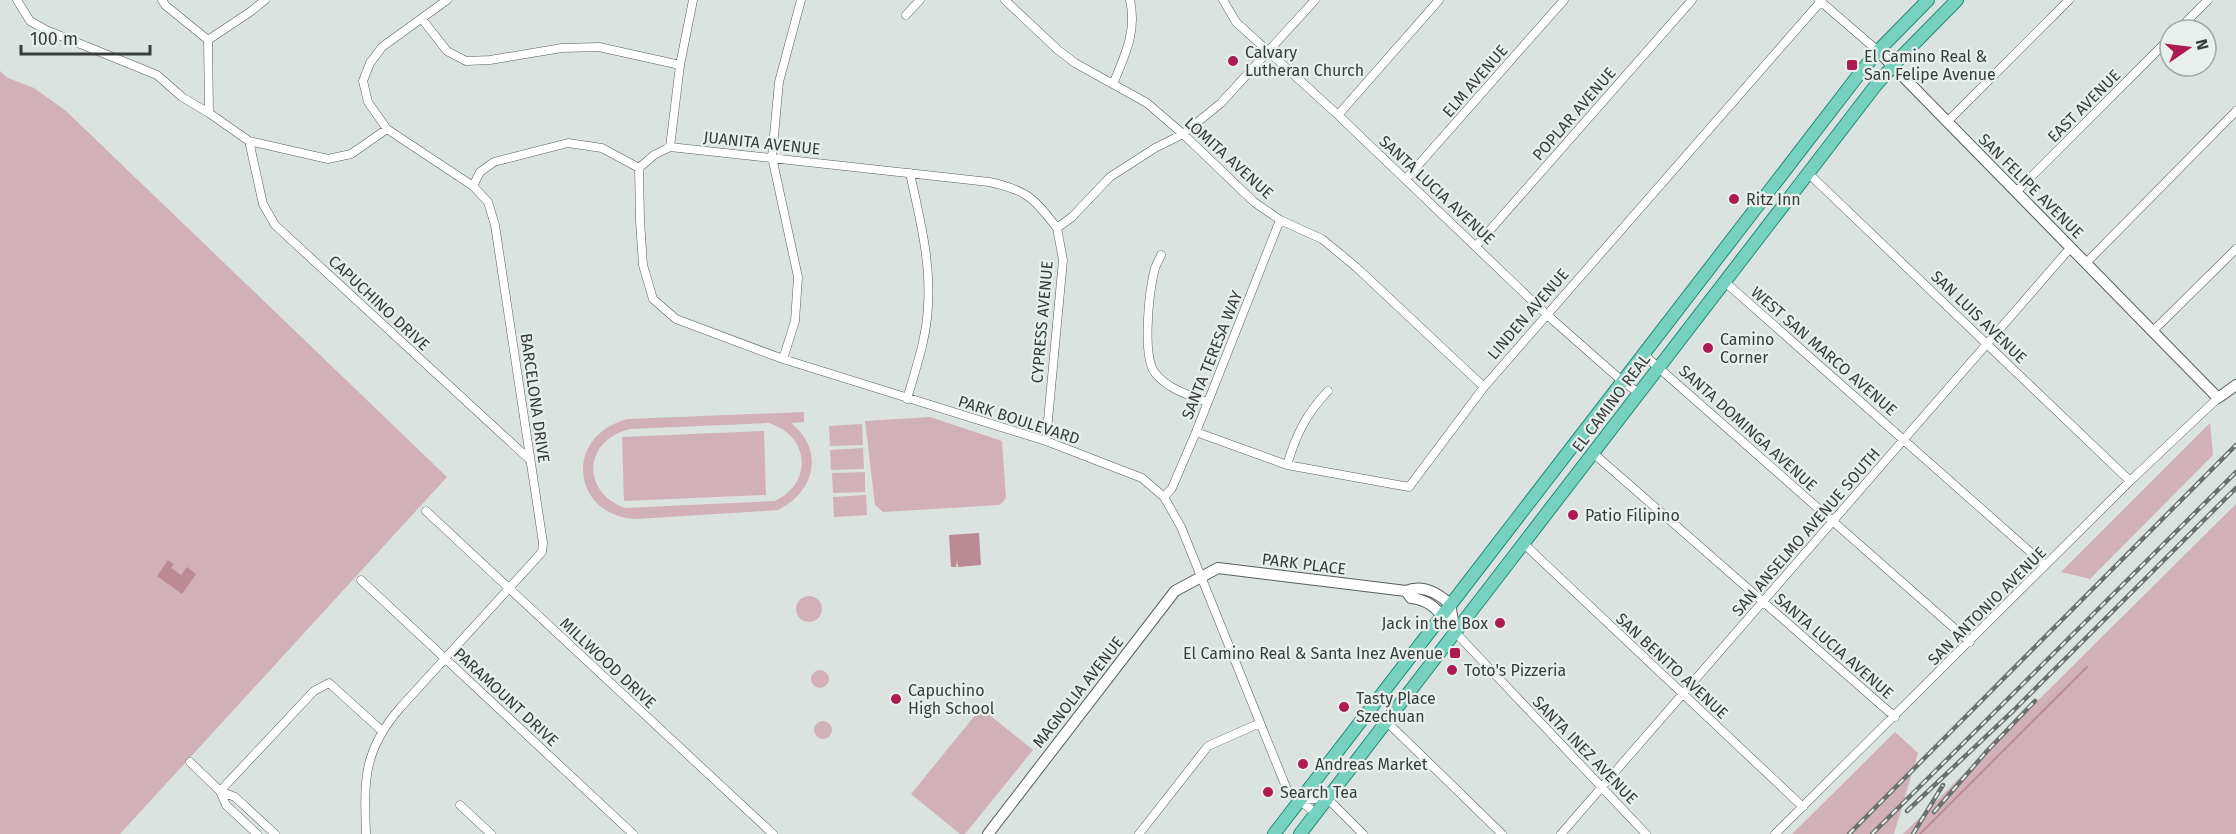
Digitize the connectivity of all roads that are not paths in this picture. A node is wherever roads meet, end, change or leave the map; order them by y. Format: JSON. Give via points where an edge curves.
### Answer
{"nodes":[{"id":1,"x":17,"y":0,"type":"edge"},
{"id":2,"x":162,"y":0,"type":"edge"},
{"id":3,"x":266,"y":0,"type":"edge"},
{"id":4,"x":447,"y":0,"type":"edge"},
{"id":5,"x":693,"y":0,"type":"edge"},
{"id":6,"x":801,"y":0,"type":"edge"},
{"id":7,"x":920,"y":0,"type":"edge"},
{"id":8,"x":1005,"y":0,"type":"edge"},
{"id":9,"x":1130,"y":0,"type":"edge"},
{"id":10,"x":1223,"y":0,"type":"edge"},
{"id":11,"x":1315,"y":0,"type":"edge"},
{"id":12,"x":1439,"y":0,"type":"edge"},
{"id":13,"x":1564,"y":0,"type":"edge"},
{"id":14,"x":1692,"y":0,"type":"edge"},
{"id":15,"x":1821,"y":0,"type":"edge"},
{"id":16,"x":1928,"y":0,"type":"edge"},
{"id":17,"x":1957,"y":0,"type":"edge"},
{"id":18,"x":2069,"y":0,"type":"edge"},
{"id":19,"x":2208,"y":0,"type":"edge"},
{"id":20,"x":906,"y":15,"type":"dead end"},
{"id":21,"x":2190,"y":18,"type":"edge"},
{"id":22,"x":422,"y":19,"type":"junction"},
{"id":23,"x":208,"y":40,"type":"junction"},
{"id":24,"x":2158,"y":50,"type":"edge"},
{"id":25,"x":1270,"y":51,"type":"junction"},
{"id":26,"x":1878,"y":51,"type":"junction"},
{"id":27,"x":680,"y":65,"type":"junction"},
{"id":28,"x":1892,"y":66,"type":"junction"},
{"id":29,"x":1113,"y":84,"type":"junction"},
{"id":30,"x":2236,"y":111,"type":"edge"},
{"id":31,"x":209,"y":113,"type":"junction"},
{"id":32,"x":1338,"y":116,"type":"junction"},
{"id":33,"x":1947,"y":122,"type":"junction"},
{"id":34,"x":387,"y":129,"type":"junction"},
{"id":35,"x":1184,"y":134,"type":"junction"},
{"id":36,"x":249,"y":141,"type":"junction"},
{"id":37,"x":670,"y":147,"type":"junction"},
{"id":38,"x":772,"y":157,"type":"junction"},
{"id":39,"x":639,"y":168,"type":"junction"},
{"id":40,"x":910,"y":173,"type":"junction"},
{"id":41,"x":1808,"y":173,"type":"junction"},
{"id":42,"x":1406,"y":180,"type":"junction"},
{"id":43,"x":473,"y":186,"type":"junction"},
{"id":44,"x":2016,"y":192,"type":"junction"},
{"id":45,"x":1280,"y":220,"type":"junction"},
{"id":46,"x":1057,"y":228,"type":"junction"},
{"id":47,"x":1476,"y":246,"type":"junction"},
{"id":48,"x":2071,"y":247,"type":"junction"},
{"id":49,"x":2236,"y":249,"type":"edge"},
{"id":50,"x":1161,"y":255,"type":"dead end"},
{"id":51,"x":2086,"y":263,"type":"junction"},
{"id":52,"x":1725,"y":282,"type":"junction"},
{"id":53,"x":1546,"y":314,"type":"junction"},
{"id":54,"x":2153,"y":331,"type":"junction"},
{"id":55,"x":1988,"y":345,"type":"junction"},
{"id":56,"x":1643,"y":354,"type":"junction"},
{"id":57,"x":783,"y":359,"type":"junction"},
{"id":58,"x":1659,"y":368,"type":"junction"},
{"id":59,"x":1622,"y":381,"type":"junction"},
{"id":60,"x":2236,"y":385,"type":"edge"},
{"id":61,"x":1484,"y":387,"type":"junction"},
{"id":62,"x":1328,"y":391,"type":"dead end"},
{"id":63,"x":1639,"y":393,"type":"junction"},
{"id":64,"x":2218,"y":398,"type":"junction"},
{"id":65,"x":907,"y":399,"type":"junction"},
{"id":66,"x":1207,"y":402,"type":"junction"},
{"id":67,"x":1196,"y":432,"type":"junction"},
{"id":68,"x":1905,"y":440,"type":"junction"},
{"id":69,"x":1046,"y":441,"type":"junction"},
{"id":70,"x":1593,"y":453,"type":"junction"},
{"id":71,"x":530,"y":460,"type":"junction"},
{"id":72,"x":1287,"y":465,"type":"junction"},
{"id":73,"x":2130,"y":481,"type":"junction"},
{"id":74,"x":1164,"y":497,"type":"junction"},
{"id":75,"x":426,"y":511,"type":"dead end"},
{"id":76,"x":1832,"y":522,"type":"junction"},
{"id":77,"x":1523,"y":543,"type":"junction"},
{"id":78,"x":2045,"y":565,"type":"junction"},
{"id":79,"x":1200,"y":576,"type":"junction"},
{"id":80,"x":361,"y":580,"type":"dead end"},
{"id":81,"x":509,"y":590,"type":"junction"},
{"id":82,"x":1406,"y":591,"type":"junction"},
{"id":83,"x":1763,"y":603,"type":"junction"},
{"id":84,"x":1450,"y":604,"type":"junction"},
{"id":85,"x":1442,"y":615,"type":"junction"},
{"id":86,"x":1455,"y":632,"type":"junction"},
{"id":87,"x":1970,"y":642,"type":"junction"},
{"id":88,"x":445,"y":659,"type":"junction"},
{"id":89,"x":1683,"y":695,"type":"junction"},
{"id":90,"x":1895,"y":717,"type":"junction"},
{"id":91,"x":1387,"y":722,"type":"junction"},
{"id":92,"x":1260,"y":723,"type":"junction"},
{"id":93,"x":382,"y":731,"type":"junction"},
{"id":94,"x":190,"y":762,"type":"dead end"},
{"id":95,"x":1601,"y":788,"type":"junction"},
{"id":96,"x":220,"y":791,"type":"junction"},
{"id":97,"x":1327,"y":798,"type":"junction"},
{"id":98,"x":1300,"y":800,"type":"junction"},
{"id":99,"x":460,"y":805,"type":"dead end"},
{"id":100,"x":1803,"y":807,"type":"junction"},
{"id":101,"x":1316,"y":813,"type":"junction"},
{"id":102,"x":257,"y":834,"type":"edge"},
{"id":103,"x":275,"y":834,"type":"edge"},
{"id":104,"x":366,"y":834,"type":"edge"},
{"id":105,"x":491,"y":834,"type":"edge"},
{"id":106,"x":633,"y":834,"type":"edge"},
{"id":107,"x":773,"y":834,"type":"edge"},
{"id":108,"x":988,"y":834,"type":"edge"},
{"id":109,"x":1139,"y":834,"type":"edge"},
{"id":110,"x":1274,"y":834,"type":"edge"},
{"id":111,"x":1300,"y":834,"type":"edge"},
{"id":112,"x":1363,"y":834,"type":"edge"},
{"id":113,"x":1502,"y":834,"type":"edge"},
{"id":114,"x":1561,"y":834,"type":"edge"},
{"id":115,"x":1646,"y":834,"type":"edge"},
{"id":116,"x":1775,"y":834,"type":"edge"}],
"edges":[{"from":1,"to":31,"type":"street","via":[[30,21],[157,75],[182,97]]},
{"from":2,"to":23,"type":"street"},
{"from":3,"to":23,"type":"street"},
{"from":4,"to":22,"type":"street","name":"BARCELONA DRIVE"},
{"from":5,"to":27,"type":"street"},
{"from":6,"to":38,"type":"street","via":[[779,82]]},
{"from":7,"to":20,"type":"street"},
{"from":8,"to":29,"type":"street","name":"LOMITA AVENUE","via":[[1058,50]]},
{"from":9,"to":29,"type":"street","via":[[1134,18]]},
{"from":10,"to":25,"type":"street","name":"SANTA LUCIA AVENUE","via":[[1236,22]]},
{"from":11,"to":25,"type":"street"},
{"from":12,"to":32,"type":"street"},
{"from":13,"to":42,"type":"street","name":"ELM AVENUE"},
{"from":14,"to":47,"type":"street","name":"POPLAR AVENUE"},
{"from":15,"to":26,"type":"street","name":"SAN FELIPE AVENUE"},
{"from":15,"to":53,"type":"street","name":"LINDEN AVENUE"},
{"from":16,"to":26,"type":"main road","name":"EL CAMINO REAL"},
{"from":17,"to":28,"type":"main road","name":"EL CAMINO REAL"},
{"from":18,"to":33,"type":"street"},
{"from":19,"to":21,"type":"street"},
{"from":22,"to":27,"type":"street","via":[[447,51],[466,61],[599,47]]},
{"from":22,"to":34,"type":"street","name":"BARCELONA DRIVE","via":[[382,47],[363,81],[368,102]]},
{"from":23,"to":31,"type":"street"},
{"from":24,"to":44,"type":"street","name":"EAST AVENUE"},
{"from":25,"to":32,"type":"street","name":"SANTA LUCIA AVENUE"},
{"from":25,"to":35,"type":"street","via":[[1221,103]]},
{"from":26,"to":28,"type":"main road","name":"SAN FELIPE AVENUE"},
{"from":26,"to":56,"type":"main road","name":"EL CAMINO REAL"},
{"from":27,"to":37,"type":"street"},
{"from":28,"to":33,"type":"main road","name":"SAN FELIPE AVENUE"},
{"from":28,"to":41,"type":"main road","name":"EL CAMINO REAL"},
{"from":29,"to":35,"type":"street","name":"LOMITA AVENUE","via":[[1147,103]]},
{"from":30,"to":51,"type":"street"},
{"from":31,"to":36,"type":"street"},
{"from":32,"to":42,"type":"street","name":"SANTA LUCIA AVENUE"},
{"from":33,"to":44,"type":"main road","name":"SAN FELIPE AVENUE"},
{"from":34,"to":36,"type":"street","via":[[351,154],[328,159]]},
{"from":34,"to":43,"type":"street","name":"BARCELONA DRIVE"},
{"from":35,"to":45,"type":"street","name":"LOMITA AVENUE","via":[[1254,202]]},
{"from":35,"to":46,"type":"street","via":[[1110,177]]},
{"from":36,"to":71,"type":"street","name":"CAPUCHINO DRIVE","via":[[263,204],[275,225]]},
{"from":37,"to":38,"type":"street","name":"JUANITA AVENUE"},
{"from":37,"to":39,"type":"street"},
{"from":38,"to":40,"type":"street","name":"JUANITA AVENUE"},
{"from":38,"to":57,"type":"street","via":[[798,277],[795,321]]},
{"from":39,"to":43,"type":"street","via":[[602,148],[568,143],[494,162],[480,172]]},
{"from":39,"to":57,"type":"street","name":"PARK BOULEVARD","via":[[643,265],[654,299],[675,320]]},
{"from":40,"to":46,"type":"street","name":"JUANITA AVENUE","via":[[1014,187],[1036,201]]},
{"from":40,"to":65,"type":"street","via":[[925,249],[928,304],[922,350]]},
{"from":41,"to":52,"type":"main road","name":"EL CAMINO REAL"},
{"from":41,"to":55,"type":"street","name":"SAN LUIS AVENUE"},
{"from":42,"to":47,"type":"street","name":"SANTA LUCIA AVENUE"},
{"from":43,"to":71,"type":"street","name":"BARCELONA DRIVE","via":[[488,202],[495,225]]},
{"from":44,"to":48,"type":"main road","name":"SAN FELIPE AVENUE"},
{"from":45,"to":61,"type":"street","name":"LOMITA AVENUE","via":[[1322,239]]},
{"from":45,"to":66,"type":"street","name":"SANTA TERESA WAY"},
{"from":46,"to":69,"type":"street","name":"CYPRESS AVENUE","via":[[1063,260]]},
{"from":47,"to":53,"type":"street","name":"SANTA LUCIA AVENUE"},
{"from":48,"to":51,"type":"main road","name":"SAN FELIPE AVENUE"},
{"from":48,"to":55,"type":"street","name":"SAN ANSELMO AVENUE SOUTH"},
{"from":49,"to":54,"type":"street"},
{"from":50,"to":66,"type":"street","via":[[1154,270],[1148,355],[1163,382]]},
{"from":51,"to":54,"type":"main road","name":"SAN FELIPE AVENUE"},
{"from":52,"to":58,"type":"main road","name":"EL CAMINO REAL"},
{"from":52,"to":68,"type":"street","name":"WEST SAN MARCO AVENUE"},
{"from":53,"to":59,"type":"street","name":"SANTA LUCIA AVENUE"},
{"from":53,"to":61,"type":"street","name":"LINDEN AVENUE"},
{"from":54,"to":64,"type":"main road","name":"SAN FELIPE AVENUE"},
{"from":55,"to":68,"type":"street","name":"SAN ANSELMO AVENUE SOUTH"},
{"from":55,"to":73,"type":"street","name":"SAN LUIS AVENUE"},
{"from":56,"to":58,"type":"street","name":"SANTA DOMINGA AVENUE"},
{"from":56,"to":59,"type":"main road","name":"EL CAMINO REAL"},
{"from":57,"to":65,"type":"street","name":"PARK BOULEVARD"},
{"from":58,"to":63,"type":"main road","name":"EL CAMINO REAL"},
{"from":58,"to":76,"type":"street","name":"SANTA DOMINGA AVENUE"},
{"from":59,"to":63,"type":"street","name":"SANTA LUCIA AVENUE"},
{"from":59,"to":84,"type":"main road","name":"EL CAMINO REAL"},
{"from":60,"to":64,"type":"main road"},
{"from":61,"to":72,"type":"street","name":"LINDEN AVENUE","via":[[1409,487]]},
{"from":62,"to":72,"type":"street","via":[[1296,436]]},
{"from":63,"to":70,"type":"main road","name":"EL CAMINO REAL"},
{"from":64,"to":73,"type":"street","name":"SAN ANTONIO AVENUE"},
{"from":65,"to":69,"type":"street","name":"PARK BOULEVARD"},
{"from":66,"to":67,"type":"street","name":"SANTA TERESA WAY"},
{"from":67,"to":72,"type":"street","name":"LINDEN AVENUE"},
{"from":67,"to":74,"type":"street","name":"SANTA TERESA WAY","via":[[1172,488]]},
{"from":68,"to":76,"type":"street","name":"SAN ANSELMO AVENUE SOUTH"},
{"from":68,"to":78,"type":"street","name":"WEST SAN MARCO AVENUE"},
{"from":69,"to":74,"type":"street","name":"PARK BOULEVARD","via":[[1142,478]]},
{"from":70,"to":77,"type":"main road","name":"EL CAMINO REAL"},
{"from":70,"to":83,"type":"street","name":"SANTA LUCIA AVENUE"},
{"from":71,"to":81,"type":"street","name":"BARCELONA DRIVE","via":[[542,552]]},
{"from":73,"to":78,"type":"street","name":"SAN ANTONIO AVENUE"},
{"from":74,"to":79,"type":"street","name":"PARK BOULEVARD","via":[[1181,526]]},
{"from":75,"to":81,"type":"street","name":"MILLWOOD DRIVE"},
{"from":76,"to":83,"type":"street","name":"SAN ANSELMO AVENUE SOUTH"},
{"from":76,"to":87,"type":"street","name":"SANTA DOMINGA AVENUE"},
{"from":77,"to":86,"type":"main road","name":"EL CAMINO REAL"},
{"from":77,"to":89,"type":"street","name":"SAN BENITO AVENUE"},
{"from":78,"to":87,"type":"street","name":"SAN ANTONIO AVENUE"},
{"from":79,"to":82,"type":"main road","name":"PARK PLACE","via":[[1218,568]]},
{"from":79,"to":92,"type":"street","name":"PARK BOULEVARD"},
{"from":79,"to":108,"type":"main road","name":"MAGNOLIA AVENUE","via":[[1175,591]]},
{"from":80,"to":88,"type":"street","name":"PARAMOUNT DRIVE"},
{"from":81,"to":88,"type":"street","name":"BARCELONA DRIVE"},
{"from":81,"to":107,"type":"street","name":"MILLWOOD DRIVE"},
{"from":82,"to":84,"type":"main road","name":"PARK PLACE","via":[[1432,591]]},
{"from":82,"to":85,"type":"main road","name":"PARK PLACE","via":[[1411,597],[1429,602]]},
{"from":83,"to":89,"type":"street","name":"SAN ANSELMO AVENUE SOUTH"},
{"from":83,"to":90,"type":"street","name":"SANTA LUCIA AVENUE"},
{"from":84,"to":85,"type":"main road","name":"EL CAMINO REAL"},
{"from":84,"to":86,"type":"main road"},
{"from":85,"to":86,"type":"main road","name":"PARK PLACE"},
{"from":85,"to":98,"type":"main road","name":"EL CAMINO REAL"},
{"from":86,"to":91,"type":"main road","name":"EL CAMINO REAL"},
{"from":86,"to":95,"type":"street","name":"SANTA INEZ AVENUE"},
{"from":87,"to":90,"type":"street","name":"SAN ANTONIO AVENUE"},
{"from":88,"to":93,"type":"street","name":"BARCELONA DRIVE"},
{"from":88,"to":106,"type":"street","name":"PARAMOUNT DRIVE"},
{"from":89,"to":95,"type":"street","name":"SAN ANSELMO AVENUE SOUTH"},
{"from":89,"to":100,"type":"street","name":"SAN BENITO AVENUE"},
{"from":90,"to":100,"type":"street","name":"SAN ANTONIO AVENUE"},
{"from":91,"to":97,"type":"main road","name":"EL CAMINO REAL"},
{"from":91,"to":113,"type":"street"},
{"from":92,"to":98,"type":"street","name":"PARK BOULEVARD","via":[[1288,792]]},
{"from":92,"to":109,"type":"street","via":[[1208,746]]},
{"from":93,"to":96,"type":"street","via":[[329,682],[314,692]]},
{"from":93,"to":104,"type":"street","name":"BARCELONA DRIVE","via":[[365,779]]},
{"from":94,"to":96,"type":"street"},
{"from":95,"to":114,"type":"street","name":"SAN ANSELMO AVENUE SOUTH"},
{"from":95,"to":115,"type":"street","name":"SANTA INEZ AVENUE"},
{"from":96,"to":102,"type":"street","via":[[226,805]]},
{"from":96,"to":103,"type":"street","via":[[235,797]]},
{"from":97,"to":98,"type":"street"},
{"from":97,"to":101,"type":"main road","name":"EL CAMINO REAL"},
{"from":97,"to":112,"type":"street"},
{"from":98,"to":101,"type":"street","name":"PARK BOULEVARD"},
{"from":98,"to":110,"type":"main road","name":"EL CAMINO REAL"},
{"from":99,"to":105,"type":"street"},
{"from":100,"to":116,"type":"street","name":"SAN ANTONIO AVENUE"},
{"from":101,"to":111,"type":"main road","name":"EL CAMINO REAL"}]}
